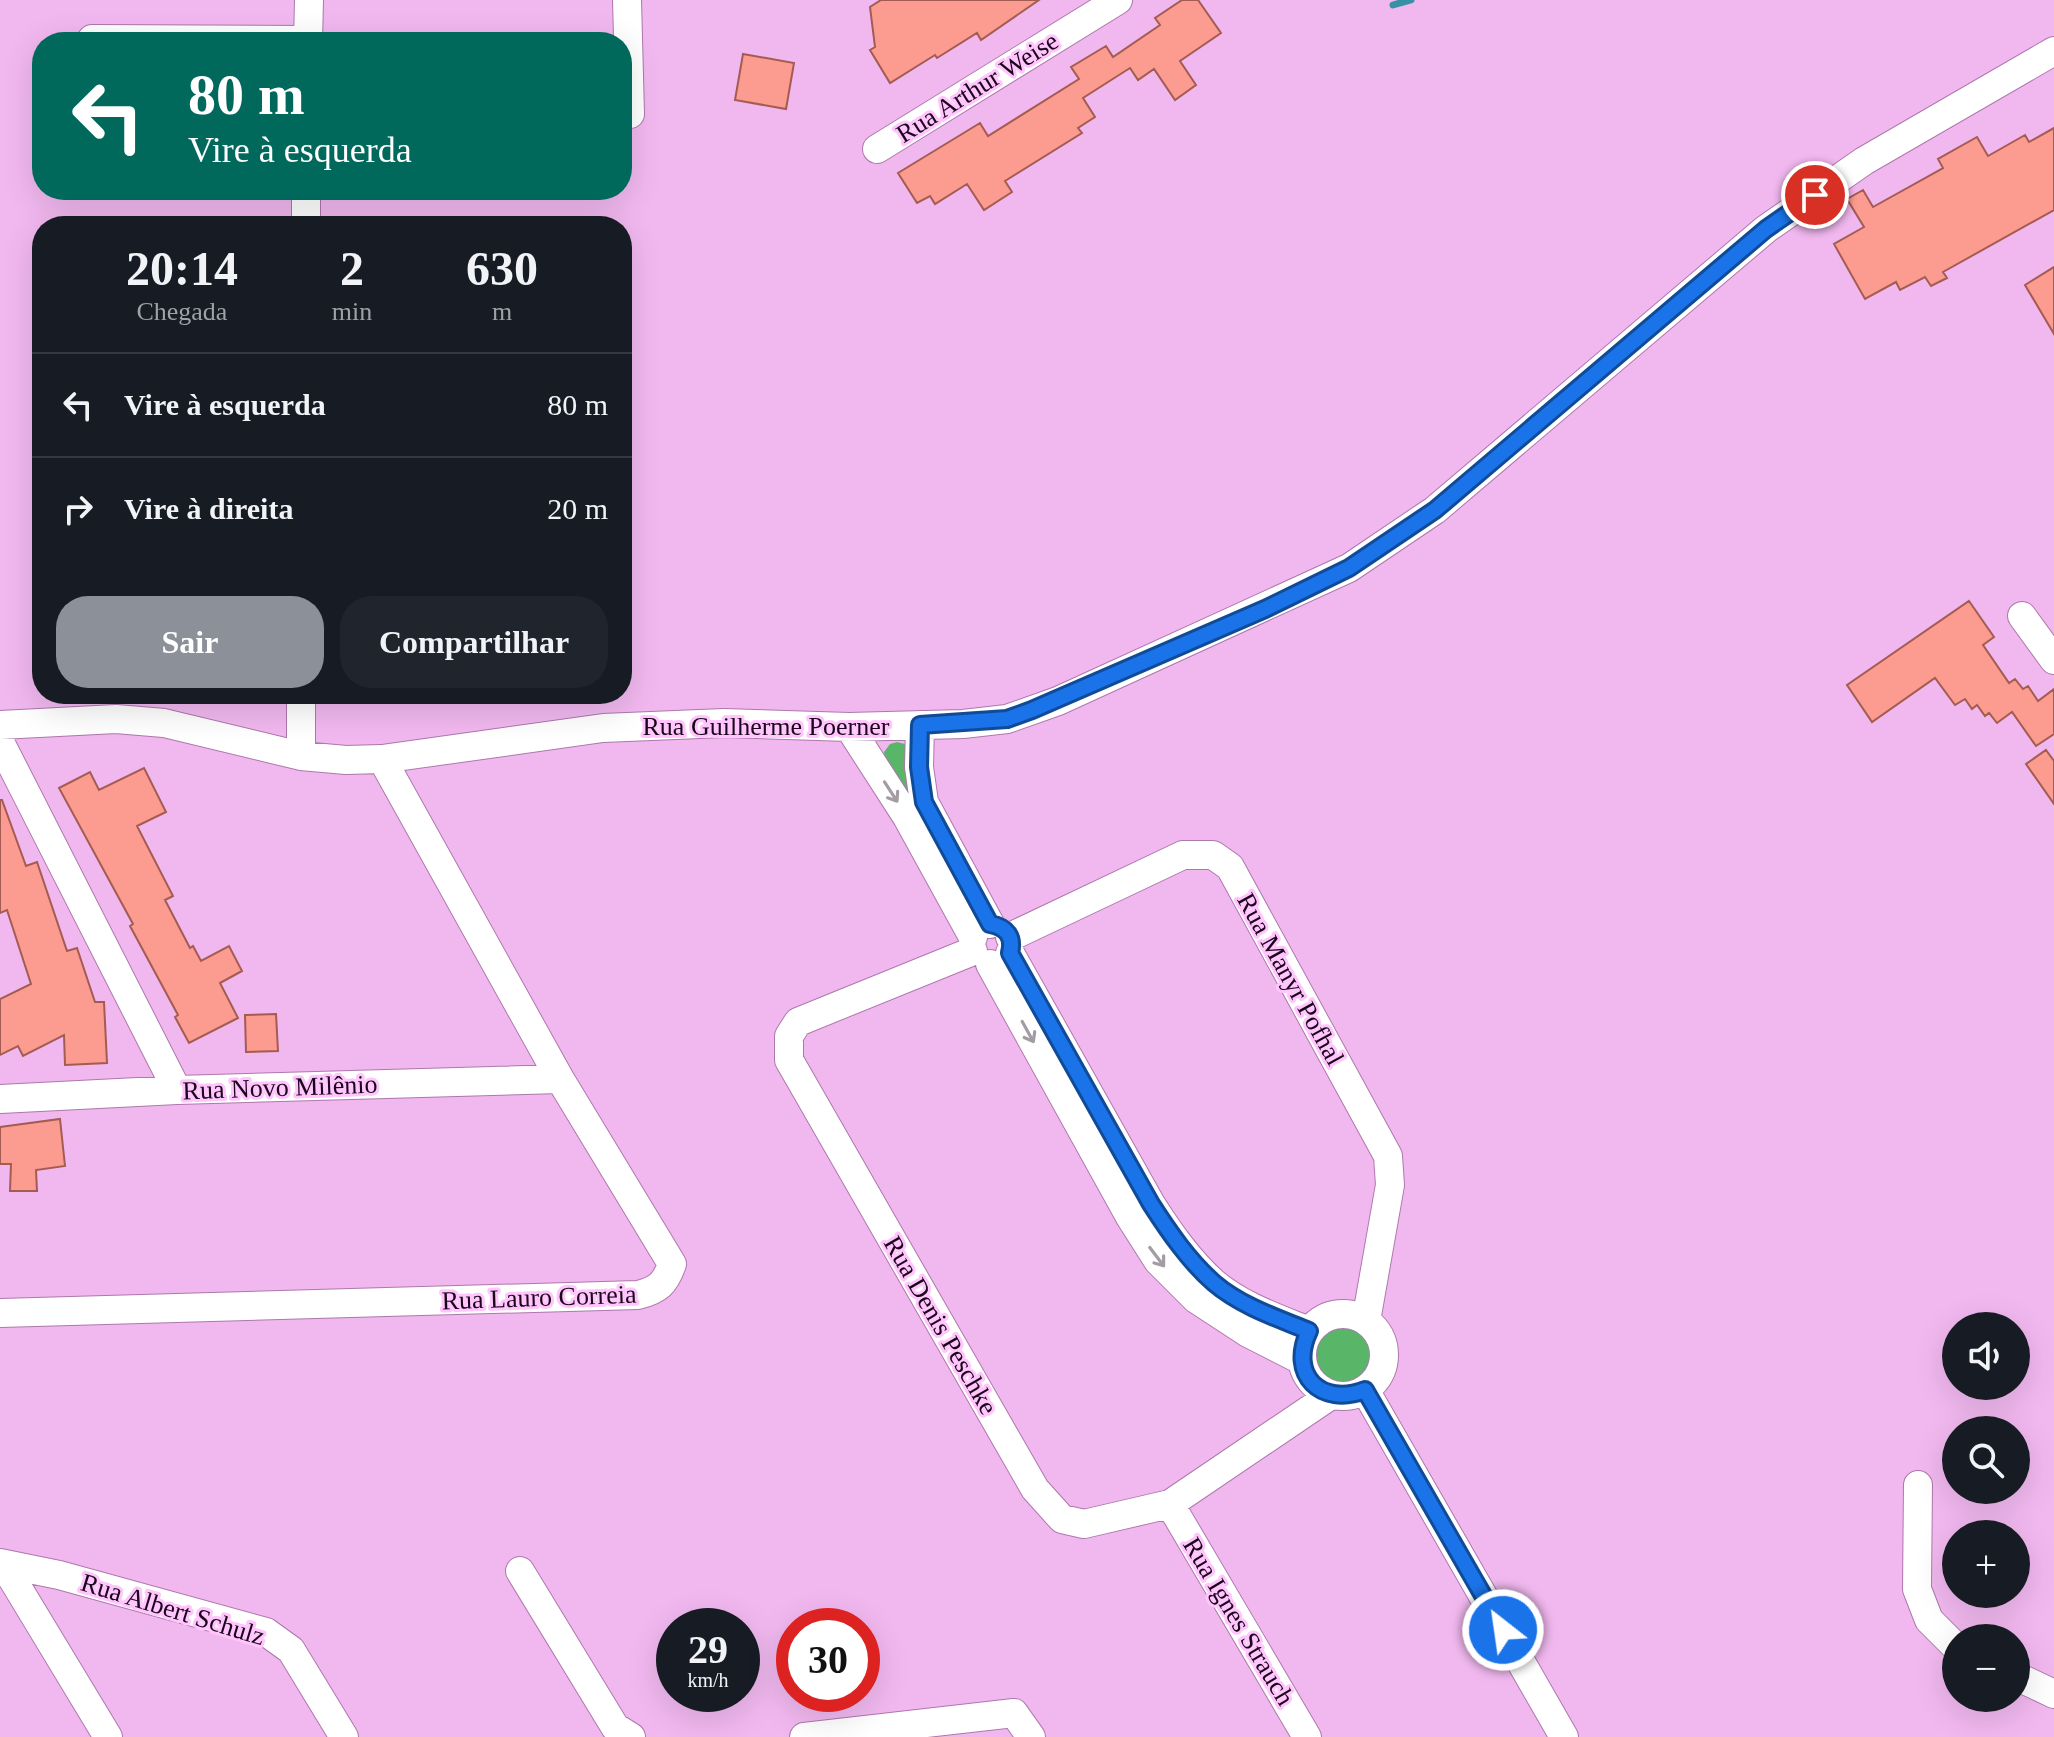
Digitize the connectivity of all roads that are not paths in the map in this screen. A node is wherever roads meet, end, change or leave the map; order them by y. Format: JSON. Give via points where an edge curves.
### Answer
{"nodes":[{"id":1,"x":309,"y":0,"type":"edge"},
{"id":2,"x":627,"y":0,"type":"edge"},
{"id":3,"x":1118,"y":0,"type":"edge"},
{"id":4,"x":308,"y":32,"type":"edge"},
{"id":5,"x":628,"y":32,"type":"edge"},
{"id":6,"x":2054,"y":51,"type":"edge"},
{"id":7,"x":877,"y":149,"type":"dead end"},
{"id":8,"x":2022,"y":616,"type":"dead end"},
{"id":9,"x":2054,"y":660,"type":"edge"},
{"id":10,"x":301,"y":704,"type":"edge"},
{"id":11,"x":0,"y":725,"type":"edge"},
{"id":12,"x":920,"y":725,"type":"junction"},
{"id":13,"x":849,"y":727,"type":"junction"},
{"id":14,"x":0,"y":742,"type":"edge"},
{"id":15,"x":301,"y":756,"type":"junction"},
{"id":16,"x":382,"y":759,"type":"junction"},
{"id":17,"x":991,"y":944,"type":"junction"},
{"id":18,"x":560,"y":1079,"type":"junction"},
{"id":19,"x":177,"y":1090,"type":"junction"},
{"id":20,"x":0,"y":1099,"type":"edge"},
{"id":21,"x":0,"y":1313,"type":"edge"},
{"id":22,"x":1366,"y":1321,"type":"junction"},
{"id":23,"x":1309,"y":1331,"type":"junction"},
{"id":24,"x":1301,"y":1360,"type":"junction"},
{"id":25,"x":1365,"y":1390,"type":"junction"},
{"id":26,"x":1331,"y":1395,"type":"junction"},
{"id":27,"x":1918,"y":1485,"type":"dead end"},
{"id":28,"x":1170,"y":1504,"type":"junction"},
{"id":29,"x":2,"y":1564,"type":"edge"},
{"id":30,"x":520,"y":1571,"type":"dead end"},
{"id":31,"x":1942,"y":1633,"type":"edge"},
{"id":32,"x":2030,"y":1683,"type":"edge"},
{"id":33,"x":2054,"y":1694,"type":"edge"},
{"id":34,"x":108,"y":1737,"type":"edge"},
{"id":35,"x":344,"y":1737,"type":"edge"},
{"id":36,"x":631,"y":1737,"type":"edge"},
{"id":37,"x":804,"y":1737,"type":"edge"},
{"id":38,"x":1031,"y":1737,"type":"edge"},
{"id":39,"x":1307,"y":1737,"type":"edge"},
{"id":40,"x":1564,"y":1737,"type":"edge"}],
"edges":[{"from":1,"to":4,"type":"street"},
{"from":2,"to":5,"type":"street"},
{"from":3,"to":7,"type":"street","name":"Rua Arthur Weise"},
{"from":6,"to":12,"type":"street","name":"Rua Guilherme Poerner","via":[[1864,161],[1766,229],[1435,510],[1349,568],[1007,719]]},
{"from":8,"to":9,"type":"street"},
{"from":10,"to":15,"type":"street"},
{"from":11,"to":15,"type":"street","name":"Rua Guilherme Poerner","via":[[116,719],[164,723]]},
{"from":12,"to":13,"type":"street","name":"Rua Guilherme Poerner"},
{"from":12,"to":17,"type":"street","via":[[924,802]]},
{"from":13,"to":16,"type":"street","name":"Rua Guilherme Poerner","via":[[724,723],[603,728]]},
{"from":13,"to":17,"type":"street","one_way":true},
{"from":14,"to":19,"type":"street"},
{"from":15,"to":16,"type":"street","name":"Rua Guilherme Poerner"},
{"from":16,"to":18,"type":"street","name":"Rua Lauro Correia"},
{"from":17,"to":22,"type":"street","name":"Rua Manyr Pofhal","via":[[1183,855],[1213,855],[1230,867],[1388,1156],[1390,1185]]},
{"from":17,"to":23,"type":"street","via":[[1174,1239],[1215,1283],[1261,1312]]},
{"from":17,"to":24,"type":"street","one_way":true,"via":[[1130,1217],[1158,1261],[1196,1299]]},
{"from":17,"to":28,"type":"street","name":"Rua Denis Peschke","via":[[798,1022],[789,1036],[789,1060],[1035,1489],[1062,1519],[1084,1524]]},
{"from":18,"to":19,"type":"street","name":"Rua Novo Milênio"},
{"from":18,"to":21,"type":"street","name":"Rua Lauro Correia","via":[[672,1264],[667,1280],[655,1291]]},
{"from":19,"to":20,"type":"street","name":"Rua Novo Milênio"},
{"from":22,"to":23,"type":"street","via":[[1335,1315]]},
{"from":22,"to":25,"type":"street","via":[[1377,1332],[1383,1363],[1378,1378]]},
{"from":23,"to":24,"type":"street"},
{"from":24,"to":26,"type":"street","via":[[1316,1387]]},
{"from":25,"to":26,"type":"street"},
{"from":25,"to":40,"type":"street"},
{"from":26,"to":28,"type":"street","name":"Rua Denis Peschke"},
{"from":27,"to":31,"type":"street","via":[[1917,1589],[1929,1620]]},
{"from":28,"to":39,"type":"street","name":"Rua Ignes Strauch"},
{"from":29,"to":34,"type":"street"},
{"from":29,"to":35,"type":"street","name":"Rua Albert Schulz","via":[[266,1632],[291,1650]]},
{"from":30,"to":36,"type":"street","via":[[615,1727]]},
{"from":32,"to":33,"type":"street"},
{"from":37,"to":38,"type":"street","via":[[1014,1713]]}]}
